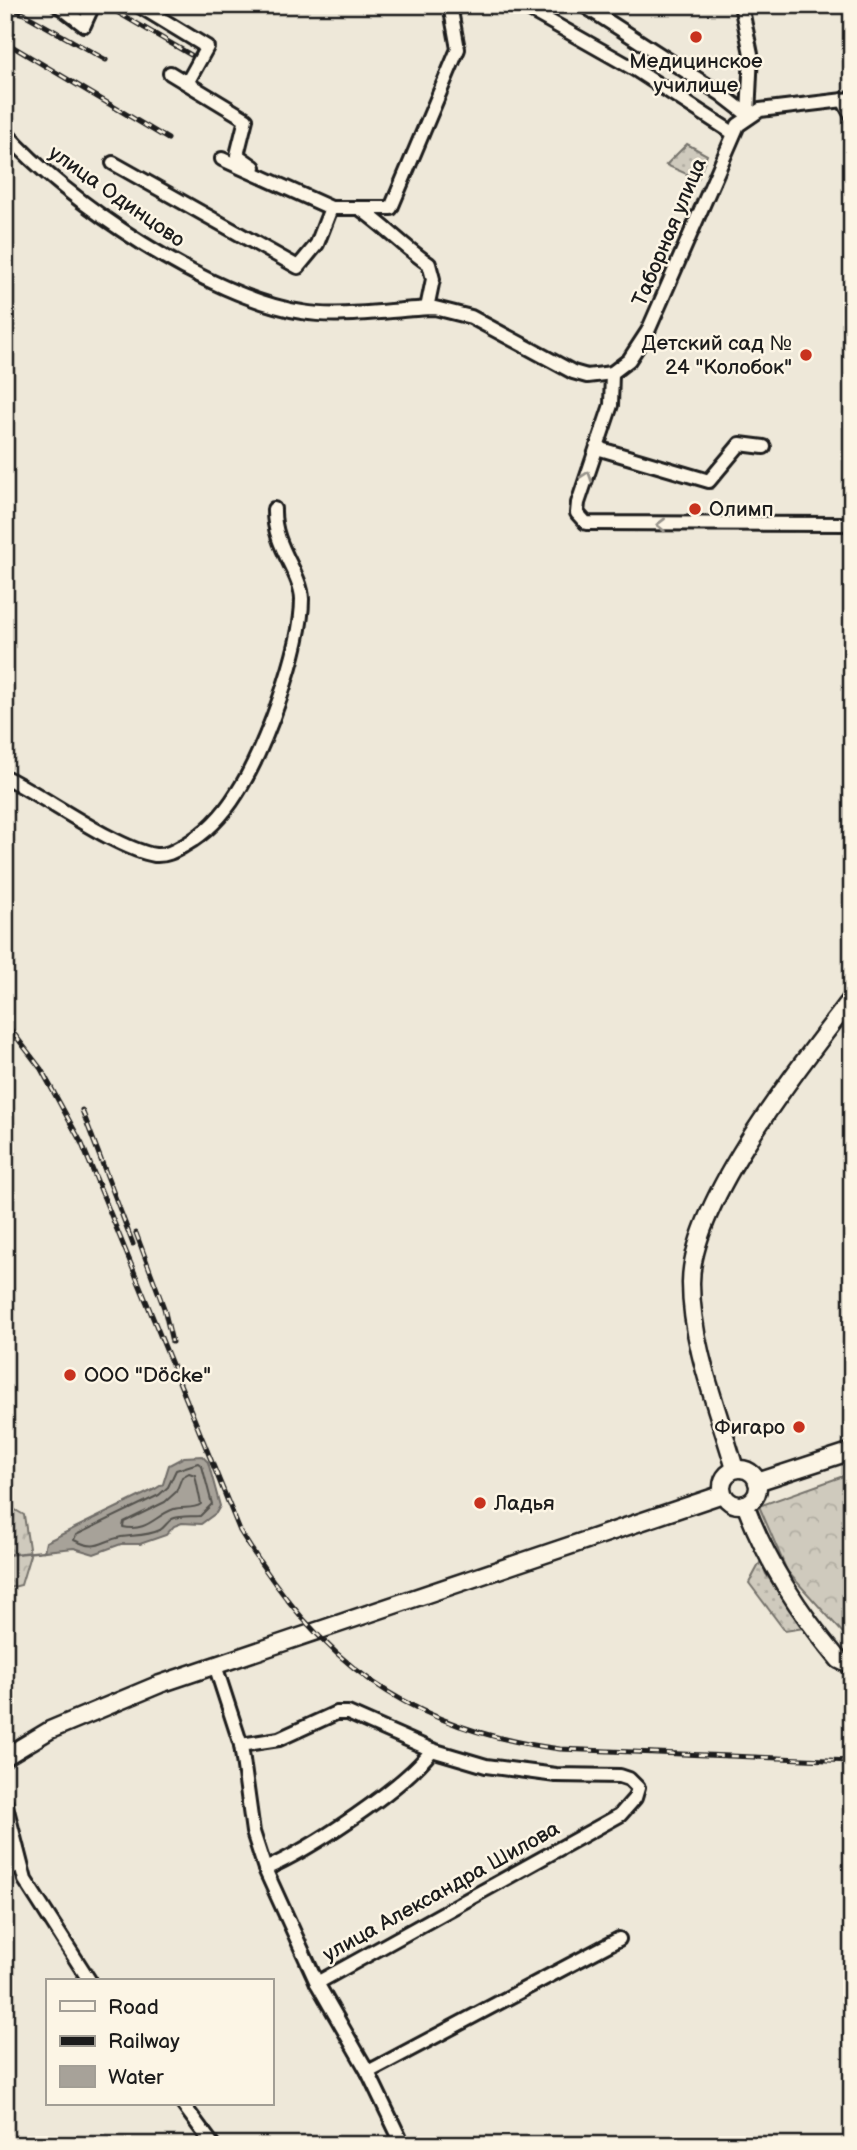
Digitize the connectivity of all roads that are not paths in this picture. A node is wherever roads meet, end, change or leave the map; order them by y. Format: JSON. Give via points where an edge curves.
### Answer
{"nodes":[{"id":1,"x":58,"y":5,"type":"edge"},
{"id":2,"x":93,"y":5,"type":"edge"},
{"id":3,"x":138,"y":5,"type":"edge"},
{"id":4,"x":450,"y":5,"type":"edge"},
{"id":5,"x":521,"y":5,"type":"edge"},
{"id":6,"x":583,"y":5,"type":"edge"},
{"id":7,"x":730,"y":5,"type":"edge"},
{"id":8,"x":742,"y":9,"type":"edge"},
{"id":9,"x":170,"y":73,"type":"dead end"},
{"id":10,"x":187,"y":83,"type":"junction"},
{"id":11,"x":847,"y":99,"type":"edge"},
{"id":12,"x":748,"y":115,"type":"junction"},
{"id":13,"x":852,"y":117,"type":"edge"},
{"id":14,"x":5,"y":132,"type":"edge"},
{"id":15,"x":733,"y":133,"type":"junction"},
{"id":16,"x":222,"y":159,"type":"dead end"},
{"id":17,"x":113,"y":163,"type":"dead end"},
{"id":18,"x":276,"y":184,"type":"junction"},
{"id":19,"x":331,"y":208,"type":"junction"},
{"id":20,"x":359,"y":208,"type":"junction"},
{"id":21,"x":427,"y":308,"type":"junction"},
{"id":22,"x":612,"y":373,"type":"junction"},
{"id":23,"x":764,"y":447,"type":"dead end"},
{"id":24,"x":597,"y":448,"type":"junction"},
{"id":25,"x":274,"y":509,"type":"dead end"},
{"id":26,"x":852,"y":524,"type":"edge"},
{"id":27,"x":5,"y":777,"type":"edge"},
{"id":28,"x":852,"y":998,"type":"edge"},
{"id":29,"x":852,"y":1451,"type":"edge"},
{"id":30,"x":735,"y":1469,"type":"junction"},
{"id":31,"x":757,"y":1482,"type":"junction"},
{"id":32,"x":723,"y":1494,"type":"junction"},
{"id":33,"x":746,"y":1504,"type":"junction"},
{"id":34,"x":215,"y":1665,"type":"junction"},
{"id":35,"x":852,"y":1666,"type":"edge"},
{"id":36,"x":241,"y":1745,"type":"junction"},
{"id":37,"x":432,"y":1750,"type":"junction"},
{"id":38,"x":5,"y":1757,"type":"edge"},
{"id":39,"x":5,"y":1802,"type":"edge"},
{"id":40,"x":19,"y":1864,"type":"junction"},
{"id":41,"x":265,"y":1869,"type":"junction"},
{"id":42,"x":5,"y":1871,"type":"edge"},
{"id":43,"x":619,"y":1939,"type":"dead end"},
{"id":44,"x":88,"y":1979,"type":"edge"},
{"id":45,"x":317,"y":1983,"type":"junction"},
{"id":46,"x":368,"y":2072,"type":"junction"},
{"id":47,"x":183,"y":2104,"type":"edge"},
{"id":48,"x":213,"y":2145,"type":"edge"},
{"id":49,"x":403,"y":2145,"type":"edge"}],
"edges":[{"from":1,"to":2,"type":"street","via":[[84,25]]},
{"from":3,"to":10,"type":"street","via":[[207,47]]},
{"from":4,"to":20,"type":"street","via":[[458,49],[391,208]]},
{"from":5,"to":15,"type":"street","via":[[636,70]]},
{"from":6,"to":12,"type":"street"},
{"from":7,"to":8,"type":"street"},
{"from":8,"to":12,"type":"street","via":[[751,54]]},
{"from":9,"to":10,"type":"street"},
{"from":10,"to":18,"type":"street","via":[[246,119],[237,155]]},
{"from":11,"to":12,"type":"street"},
{"from":11,"to":13,"type":"street"},
{"from":12,"to":15,"type":"street","name":"Таборная улица"},
{"from":14,"to":21,"type":"street","name":"улица Одинцово","via":[[44,171],[124,230],[165,257],[232,289],[305,313]]},
{"from":15,"to":22,"type":"street","name":"Таборная улица","via":[[648,331],[629,360]]},
{"from":16,"to":18,"type":"street"},
{"from":17,"to":19,"type":"street","via":[[298,267],[317,244]]},
{"from":18,"to":19,"type":"street"},
{"from":19,"to":20,"type":"street"},
{"from":20,"to":21,"type":"street","via":[[429,264],[433,279]]},
{"from":21,"to":22,"type":"street","name":"улица Одинцово","via":[[471,317],[572,372],[587,376]]},
{"from":22,"to":24,"type":"street","via":[[611,405]]},
{"from":23,"to":24,"type":"street","via":[[740,444],[709,481]]},
{"from":26,"to":24,"type":"street","one_way":true,"via":[[594,524],[577,513]]},
{"from":25,"to":27,"type":"street","via":[[274,527],[302,594],[298,642],[252,766],[224,811],[197,838],[170,853],[156,855],[125,844]]},
{"from":28,"to":30,"type":"main road","via":[[748,1144],[701,1227],[691,1280],[695,1331]]},
{"from":29,"to":31,"type":"main road"},
{"from":30,"to":31,"type":"main road","via":[[748,1471]]},
{"from":30,"to":32,"type":"main road","via":[[723,1479]]},
{"from":31,"to":33,"type":"main road","via":[[755,1496]]},
{"from":32,"to":33,"type":"main road","via":[[732,1503]]},
{"from":32,"to":34,"type":"main road"},
{"from":33,"to":35,"type":"main road","via":[[778,1578],[839,1660]]},
{"from":34,"to":36,"type":"street"},
{"from":34,"to":38,"type":"main road","via":[[81,1716]]},
{"from":36,"to":37,"type":"street","via":[[279,1739],[336,1713],[348,1713]]},
{"from":36,"to":41,"type":"street","via":[[253,1832]]},
{"from":37,"to":41,"type":"street","via":[[406,1778],[309,1845]]},
{"from":37,"to":45,"type":"street","name":"улица Александра Шилова","via":[[486,1766],[555,1775],[620,1776],[635,1783],[639,1794],[629,1807],[585,1833]]},
{"from":39,"to":40,"type":"street"},
{"from":40,"to":42,"type":"street"},
{"from":40,"to":44,"type":"street"},
{"from":41,"to":45,"type":"street"},
{"from":43,"to":46,"type":"street"},
{"from":45,"to":46,"type":"street"},
{"from":46,"to":49,"type":"street"},
{"from":47,"to":48,"type":"street"}]}
